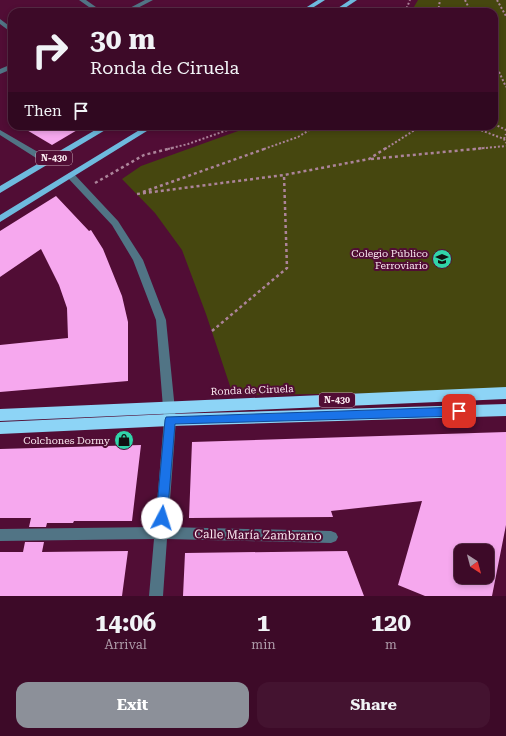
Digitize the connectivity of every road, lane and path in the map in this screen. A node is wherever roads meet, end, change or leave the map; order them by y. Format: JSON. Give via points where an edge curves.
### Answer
{"nodes":[{"id":1,"x":82,"y":0,"type":"edge"},
{"id":2,"x":150,"y":0,"type":"edge"},
{"id":3,"x":322,"y":0,"type":"edge"},
{"id":4,"x":354,"y":0,"type":"edge"},
{"id":5,"x":498,"y":0,"type":"edge"},
{"id":6,"x":94,"y":8,"type":"edge"},
{"id":7,"x":133,"y":8,"type":"edge"},
{"id":8,"x":309,"y":8,"type":"edge"},
{"id":9,"x":341,"y":8,"type":"edge"},
{"id":10,"x":506,"y":16,"type":"edge"},
{"id":11,"x":0,"y":21,"type":"edge"},
{"id":12,"x":8,"y":28,"type":"edge"},
{"id":13,"x":498,"y":69,"type":"edge"},
{"id":14,"x":506,"y":86,"type":"edge"},
{"id":15,"x":101,"y":130,"type":"edge"},
{"id":16,"x":145,"y":130,"type":"edge"},
{"id":17,"x":228,"y":130,"type":"edge"},
{"id":18,"x":309,"y":130,"type":"edge"},
{"id":19,"x":415,"y":130,"type":"edge"},
{"id":20,"x":480,"y":130,"type":"edge"},
{"id":21,"x":0,"y":132,"type":"edge"},
{"id":22,"x":506,"y":134,"type":"edge"},
{"id":23,"x":504,"y":139,"type":"junction"},
{"id":24,"x":188,"y":144,"type":"dead end"},
{"id":25,"x":506,"y":144,"type":"edge"},
{"id":26,"x":369,"y":159,"type":"junction"},
{"id":27,"x":47,"y":161,"type":"junction"},
{"id":28,"x":284,"y":175,"type":"junction"},
{"id":29,"x":71,"y":176,"type":"junction"},
{"id":30,"x":0,"y":190,"type":"edge"},
{"id":31,"x":0,"y":219,"type":"edge"},
{"id":32,"x":212,"y":331,"type":"dead end"},
{"id":33,"x":506,"y":393,"type":"edge"},
{"id":34,"x":506,"y":410,"type":"edge"},
{"id":35,"x":169,"y":414,"type":"junction"},
{"id":36,"x":0,"y":415,"type":"edge"},
{"id":37,"x":0,"y":428,"type":"edge"},
{"id":38,"x":160,"y":533,"type":"junction"},
{"id":39,"x":0,"y":535,"type":"edge"},
{"id":40,"x":331,"y":537,"type":"dead end"},
{"id":41,"x":156,"y":596,"type":"edge"}],
"edges":[{"from":1,"to":6,"type":"street"},
{"from":2,"to":7,"type":"street"},
{"from":3,"to":8,"type":"main road"},
{"from":4,"to":9,"type":"main road"},
{"from":5,"to":10,"type":"path"},
{"from":11,"to":12,"type":"street"},
{"from":13,"to":14,"type":"path"},
{"from":15,"to":27,"type":"main road","number":"N-430"},
{"from":16,"to":29,"type":"main road","number":"N-430"},
{"from":17,"to":24,"type":"path"},
{"from":18,"to":28,"type":"path","via":[[298,137],[137,194]]},
{"from":19,"to":26,"type":"path"},
{"from":20,"to":23,"type":"path"},
{"from":21,"to":27,"type":"street"},
{"from":22,"to":23,"type":"path"},
{"from":23,"to":25,"type":"path"},
{"from":25,"to":26,"type":"path"},
{"from":26,"to":28,"type":"path"},
{"from":27,"to":30,"type":"main road","number":"N-430"},
{"from":28,"to":32,"type":"path","via":[[287,268]]},
{"from":29,"to":31,"type":"main road","number":"N-430"},
{"from":29,"to":35,"type":"street","via":[[115,223],[138,260],[161,320]]},
{"from":33,"to":35,"type":"highway","name":"Ronda de Ciruela","number":"N-430"},
{"from":34,"to":35,"type":"highway","name":"Ronda de Ciruela","number":"N-430"},
{"from":35,"to":36,"type":"highway","name":"Ronda de Ciruela","number":"N-430"},
{"from":35,"to":37,"type":"highway","name":"Ronda de Ciruela","number":"N-430"},
{"from":35,"to":38,"type":"street"},
{"from":38,"to":39,"type":"street","name":"Calle María Zambrano"},
{"from":38,"to":40,"type":"street","name":"Calle María Zambrano"},
{"from":38,"to":41,"type":"street"}]}
